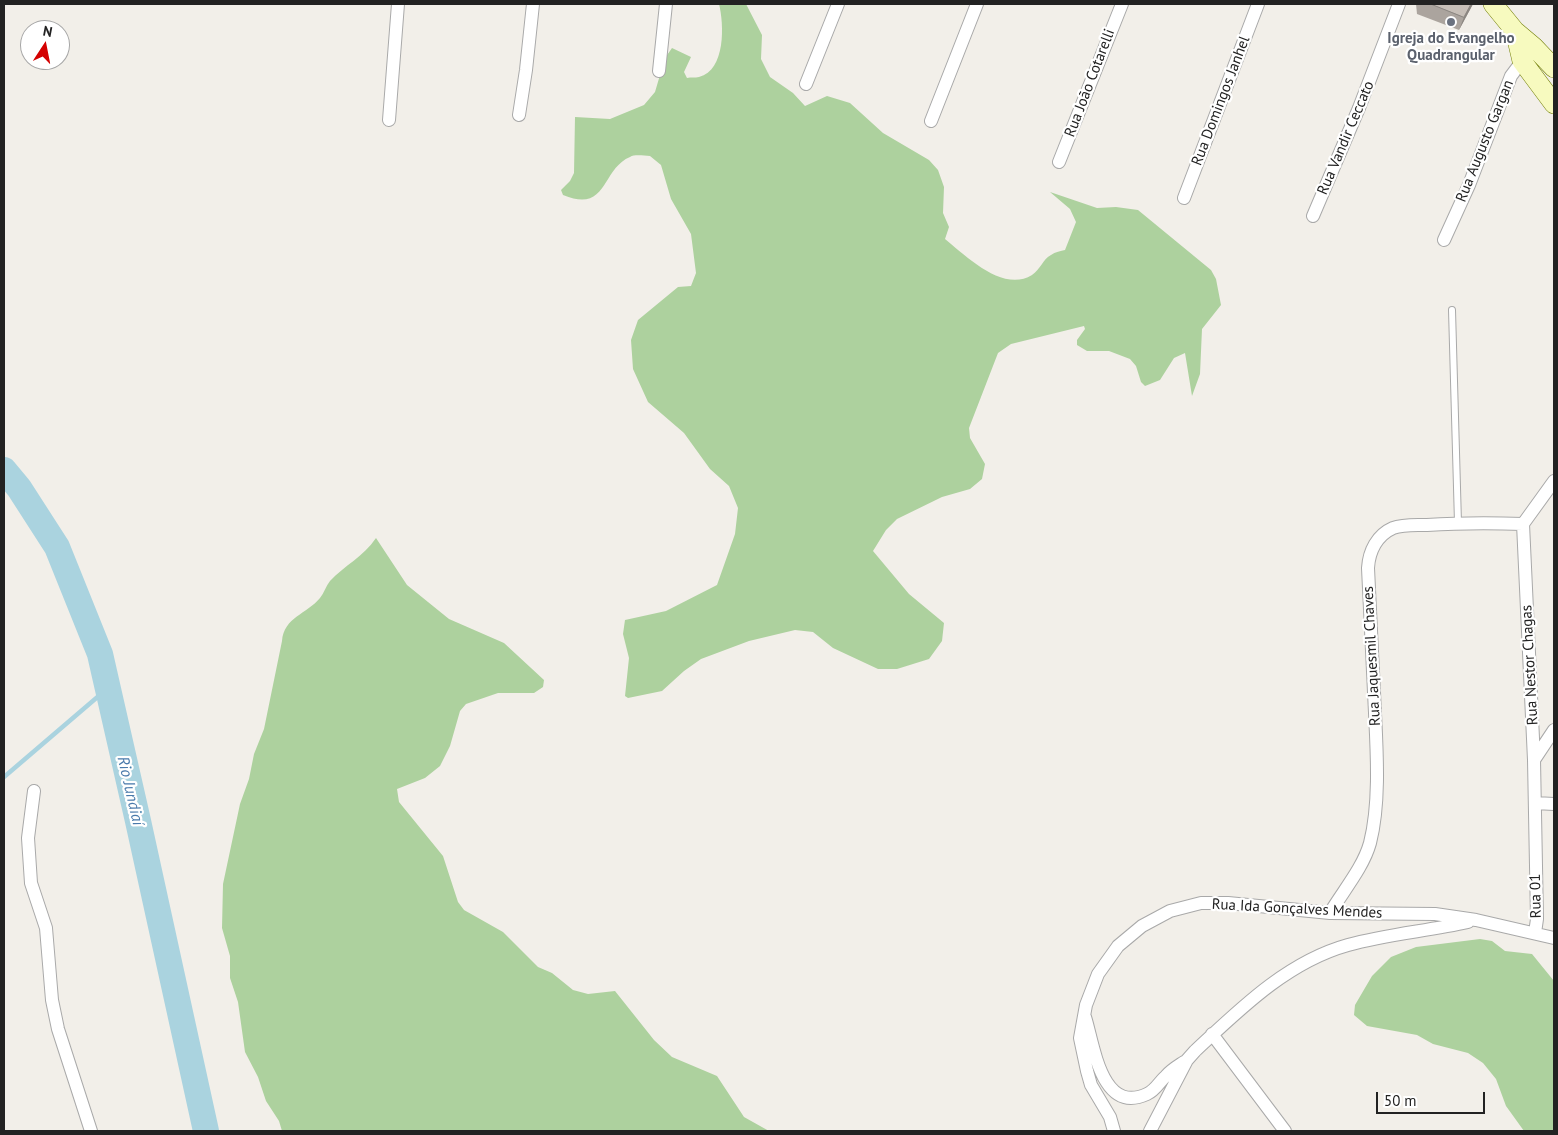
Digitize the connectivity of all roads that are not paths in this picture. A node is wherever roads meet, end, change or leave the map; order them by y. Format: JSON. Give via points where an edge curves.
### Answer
{"nodes":[{"id":1,"x":398,"y":4,"type":"edge"},
{"id":2,"x":532,"y":4,"type":"edge"},
{"id":3,"x":666,"y":4,"type":"edge"},
{"id":4,"x":838,"y":4,"type":"edge"},
{"id":5,"x":977,"y":4,"type":"edge"},
{"id":6,"x":1122,"y":4,"type":"edge"},
{"id":7,"x":1258,"y":4,"type":"edge"},
{"id":8,"x":1399,"y":4,"type":"edge"},
{"id":9,"x":1493,"y":4,"type":"edge"},
{"id":10,"x":1528,"y":54,"type":"junction"},
{"id":11,"x":1554,"y":68,"type":"edge"},
{"id":12,"x":659,"y":71,"type":"dead end"},
{"id":13,"x":806,"y":84,"type":"dead end"},
{"id":14,"x":1554,"y":104,"type":"edge"},
{"id":15,"x":519,"y":114,"type":"dead end"},
{"id":16,"x":389,"y":120,"type":"dead end"},
{"id":17,"x":932,"y":121,"type":"dead end"},
{"id":18,"x":1059,"y":162,"type":"dead end"},
{"id":19,"x":1184,"y":198,"type":"dead end"},
{"id":20,"x":1313,"y":216,"type":"dead end"},
{"id":21,"x":1444,"y":240,"type":"dead end"},
{"id":22,"x":1452,"y":310,"type":"dead end"},
{"id":23,"x":1554,"y":481,"type":"edge"},
{"id":24,"x":1458,"y":523,"type":"junction"},
{"id":25,"x":1523,"y":524,"type":"junction"},
{"id":26,"x":1554,"y":730,"type":"edge"},
{"id":27,"x":1534,"y":760,"type":"junction"},
{"id":28,"x":34,"y":790,"type":"dead end"},
{"id":29,"x":1536,"y":803,"type":"junction"},
{"id":30,"x":1554,"y":804,"type":"edge"},
{"id":31,"x":1535,"y":859,"type":"joint"},
{"id":32,"x":1330,"y":913,"type":"junction"},
{"id":33,"x":1476,"y":920,"type":"junction"},
{"id":34,"x":1536,"y":933,"type":"junction"},
{"id":35,"x":1554,"y":938,"type":"edge"},
{"id":36,"x":1084,"y":1015,"type":"junction"},
{"id":37,"x":1212,"y":1034,"type":"junction"},
{"id":38,"x":1187,"y":1060,"type":"junction"},
{"id":39,"x":91,"y":1131,"type":"edge"},
{"id":40,"x":1114,"y":1131,"type":"edge"},
{"id":41,"x":1150,"y":1131,"type":"edge"},
{"id":42,"x":1285,"y":1131,"type":"edge"}],
"edges":[{"from":1,"to":16,"type":"street"},
{"from":2,"to":15,"type":"street"},
{"from":3,"to":12,"type":"street"},
{"from":4,"to":13,"type":"street"},
{"from":5,"to":17,"type":"street"},
{"from":6,"to":18,"type":"street","name":"Rua João Cotarelli"},
{"from":7,"to":19,"type":"street","name":"Rua Domingos Janhel"},
{"from":8,"to":20,"type":"street","name":"Rua Vandir Ceccato"},
{"from":9,"to":10,"type":"street","via":[[1515,31]]},
{"from":10,"to":11,"type":"street"},
{"from":10,"to":14,"type":"street"},
{"from":10,"to":21,"type":"street","name":"Rua Augusto Gargan","via":[[1511,76]]},
{"from":22,"to":24,"type":"lane"},
{"from":23,"to":25,"type":"street"},
{"from":24,"to":25,"type":"street","name":"Rua Jaquesmil Chaves"},
{"from":24,"to":32,"type":"street","name":"Rua Jaquesmil Chaves","via":[[1400,526],[1384,533],[1370,553],[1377,767],[1374,812],[1370,843],[1361,864]]},
{"from":25,"to":27,"type":"street","name":"Rua Nestor Chagas"},
{"from":26,"to":27,"type":"street"},
{"from":27,"to":29,"type":"street","name":"Rua Nestor Chagas"},
{"from":28,"to":39,"type":"street","via":[[28,838],[31,883],[46,928],[52,1000],[58,1029]]},
{"from":29,"to":30,"type":"street"},
{"from":29,"to":31,"type":"street","name":"Rua Nestor Chagas"},
{"from":31,"to":34,"type":"street","name":"Rua 01"},
{"from":32,"to":33,"type":"street","name":"Rua Ida Gonçalves Mendes","via":[[1435,914]]},
{"from":32,"to":36,"type":"street","name":"Rua Ida Gonçalves Mendes","via":[[1201,903],[1170,911],[1142,926],[1118,946],[1098,974]]},
{"from":33,"to":34,"type":"street","name":"Rua Ida Gonçalves Mendes"},
{"from":33,"to":37,"type":"street","name":"Rua Ida Gonçalves Mendes","via":[[1347,945],[1308,960],[1254,998]]},
{"from":34,"to":35,"type":"street","name":"Rua Ida Gonçalves Mendes"},
{"from":36,"to":38,"type":"street","name":"Rua Ida Gonçalves Mendes","via":[[1098,1068],[1110,1088],[1123,1096],[1147,1094]]},
{"from":36,"to":40,"type":"street","name":"Rua Ida Gonçalves Mendes","via":[[1080,1038],[1087,1071]]},
{"from":37,"to":38,"type":"street","name":"Rua Ida Gonçalves Mendes"},
{"from":37,"to":42,"type":"street"},
{"from":38,"to":41,"type":"street","name":"Rua Ida Gonçalves Mendes"}]}
